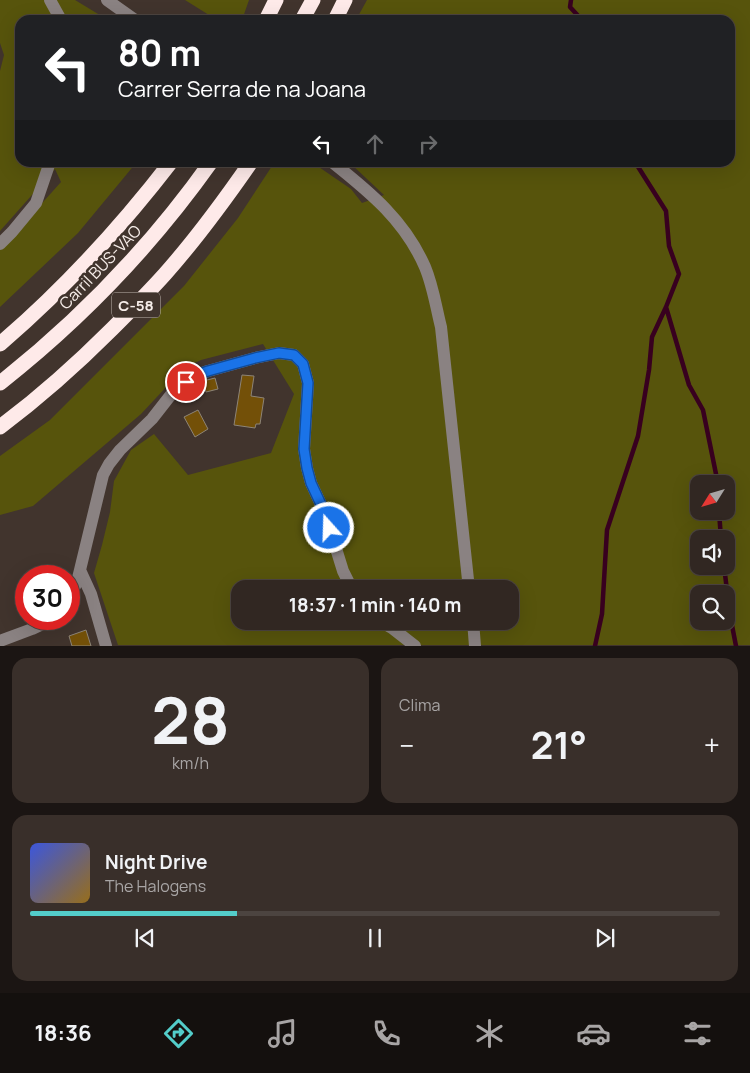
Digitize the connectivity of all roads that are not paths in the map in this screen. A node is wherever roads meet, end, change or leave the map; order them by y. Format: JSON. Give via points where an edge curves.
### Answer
{"nodes":[{"id":1,"x":50,"y":0,"type":"edge"},
{"id":2,"x":106,"y":0,"type":"edge"},
{"id":3,"x":276,"y":0,"type":"edge"},
{"id":4,"x":313,"y":0,"type":"edge"},
{"id":5,"x":345,"y":0,"type":"edge"},
{"id":6,"x":58,"y":15,"type":"edge"},
{"id":7,"x":128,"y":15,"type":"edge"},
{"id":8,"x":268,"y":15,"type":"edge"},
{"id":9,"x":305,"y":15,"type":"edge"},
{"id":10,"x":338,"y":15,"type":"edge"},
{"id":11,"x":48,"y":167,"type":"edge"},
{"id":12,"x":167,"y":167,"type":"edge"},
{"id":13,"x":207,"y":167,"type":"edge"},
{"id":14,"x":247,"y":167,"type":"edge"},
{"id":15,"x":338,"y":167,"type":"edge"},
{"id":16,"x":0,"y":244,"type":"edge"},
{"id":17,"x":0,"y":344,"type":"edge"},
{"id":18,"x":0,"y":383,"type":"edge"},
{"id":19,"x":0,"y":427,"type":"edge"},
{"id":20,"x":80,"y":570,"type":"joint"},
{"id":21,"x":348,"y":580,"type":"edge"},
{"id":22,"x":468,"y":580,"type":"edge"},
{"id":23,"x":29,"y":630,"type":"edge"},
{"id":24,"x":395,"y":630,"type":"edge"},
{"id":25,"x":474,"y":630,"type":"edge"},
{"id":26,"x":0,"y":641,"type":"edge"},
{"id":27,"x":106,"y":646,"type":"edge"},
{"id":28,"x":415,"y":646,"type":"edge"},
{"id":29,"x":475,"y":646,"type":"edge"}],
"edges":[{"from":1,"to":6,"type":"street"},
{"from":2,"to":7,"type":"street"},
{"from":3,"to":8,"type":"highway"},
{"from":4,"to":9,"type":"highway"},
{"from":5,"to":10,"type":"highway"},
{"from":11,"to":16,"type":"street","via":[[36,203]]},
{"from":12,"to":17,"type":"highway","via":[[66,282]]},
{"from":13,"to":18,"type":"highway","name":"Carril BUS-VAO","via":[[172,214],[121,272],[63,329]]},
{"from":14,"to":19,"type":"highway","number":"C-58","via":[[188,247],[139,302],[68,371]]},
{"from":15,"to":22,"type":"street","via":[[396,219],[414,245],[434,295]]},
{"from":20,"to":21,"type":"street","via":[[103,474],[120,450],[152,419],[177,387],[208,371],[279,353],[294,355],[303,364],[308,383],[304,449],[307,468]]},
{"from":20,"to":27,"type":"street","via":[[91,594]]},
{"from":23,"to":26,"type":"street"},
{"from":24,"to":28,"type":"street"},
{"from":25,"to":29,"type":"street"}]}
